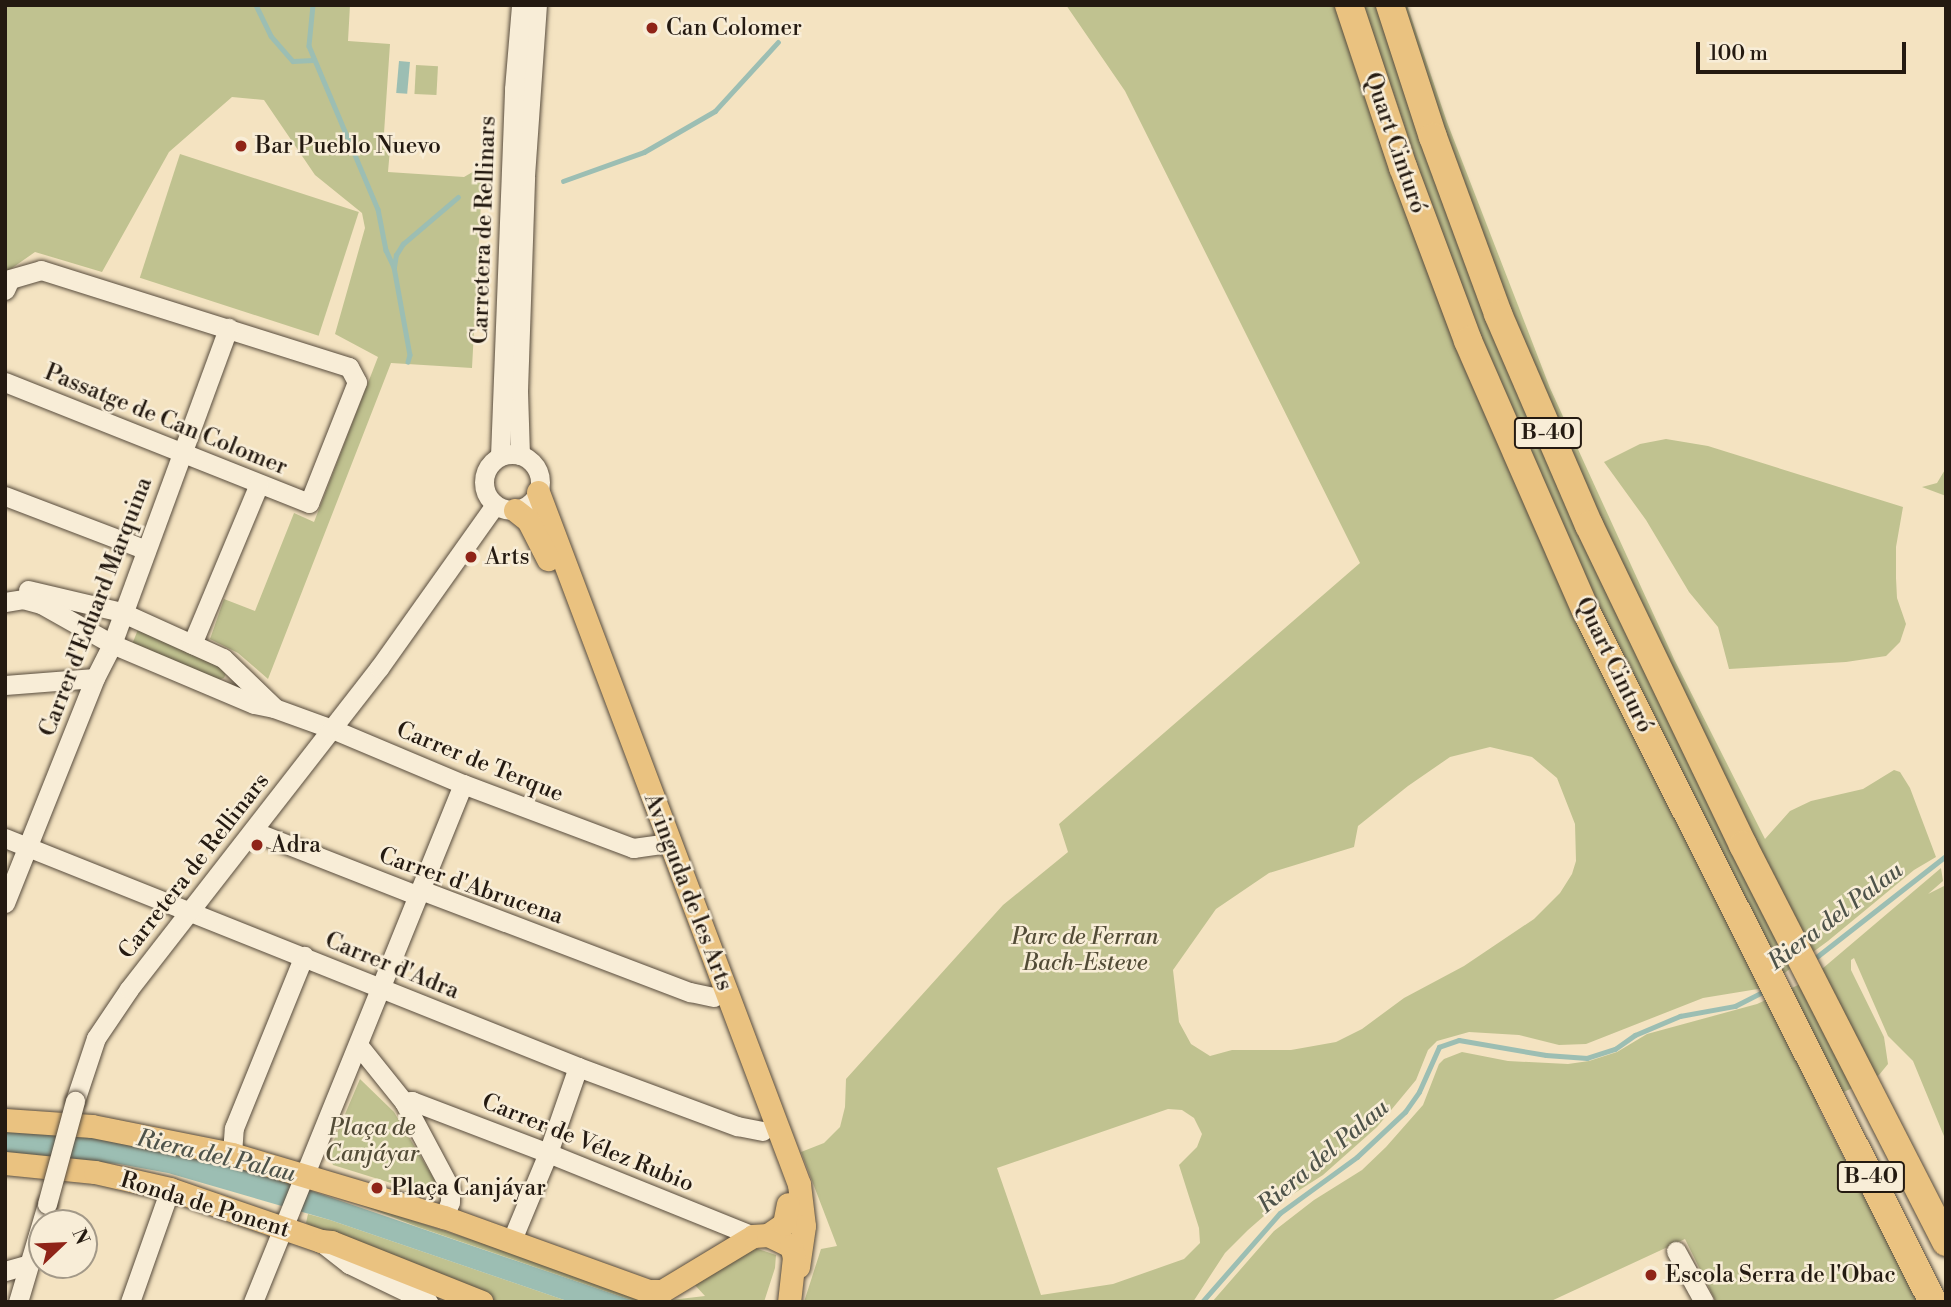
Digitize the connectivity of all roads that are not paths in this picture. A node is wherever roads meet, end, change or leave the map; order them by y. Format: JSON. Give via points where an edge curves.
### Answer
{"nodes":[{"id":1,"x":521,"y":5,"type":"edge"},
{"id":2,"x":537,"y":5,"type":"edge"},
{"id":3,"x":1349,"y":5,"type":"edge"},
{"id":4,"x":1390,"y":5,"type":"edge"},
{"id":5,"x":8,"y":285,"type":"edge"},
{"id":6,"x":228,"y":328,"type":"junction"},
{"id":7,"x":5,"y":382,"type":"edge"},
{"id":8,"x":184,"y":452,"type":"junction"},
{"id":9,"x":520,"y":455,"type":"junction"},
{"id":10,"x":500,"y":456,"type":"junction"},
{"id":11,"x":259,"y":484,"type":"junction"},
{"id":12,"x":538,"y":492,"type":"junction"},
{"id":13,"x":5,"y":496,"type":"edge"},
{"id":14,"x":505,"y":508,"type":"junction"},
{"id":15,"x":144,"y":549,"type":"junction"},
{"id":16,"x":5,"y":593,"type":"edge"},
{"id":17,"x":5,"y":601,"type":"edge"},
{"id":18,"x":121,"y":612,"type":"junction"},
{"id":19,"x":192,"y":643,"type":"junction"},
{"id":20,"x":111,"y":644,"type":"junction"},
{"id":21,"x":232,"y":666,"type":"junction"},
{"id":22,"x":95,"y":678,"type":"junction"},
{"id":23,"x":5,"y":685,"type":"edge"},
{"id":24,"x":216,"y":686,"type":"junction"},
{"id":25,"x":274,"y":708,"type":"junction"},
{"id":26,"x":332,"y":729,"type":"junction"},
{"id":27,"x":463,"y":784,"type":"junction"},
{"id":28,"x":253,"y":831,"type":"junction"},
{"id":29,"x":5,"y":838,"type":"edge"},
{"id":30,"x":663,"y":845,"type":"junction"},
{"id":31,"x":28,"y":847,"type":"junction"},
{"id":32,"x":421,"y":890,"type":"junction"},
{"id":33,"x":5,"y":903,"type":"edge"},
{"id":34,"x":187,"y":912,"type":"junction"},
{"id":35,"x":304,"y":956,"type":"junction"},
{"id":36,"x":381,"y":989,"type":"junction"},
{"id":37,"x":713,"y":997,"type":"junction"},
{"id":38,"x":359,"y":1046,"type":"junction"},
{"id":39,"x":578,"y":1067,"type":"junction"},
{"id":40,"x":404,"y":1102,"type":"junction"},
{"id":41,"x":5,"y":1120,"type":"edge"},
{"id":42,"x":763,"y":1131,"type":"junction"},
{"id":43,"x":548,"y":1153,"type":"junction"},
{"id":44,"x":232,"y":1154,"type":"junction"},
{"id":45,"x":5,"y":1163,"type":"edge"},
{"id":46,"x":304,"y":1176,"type":"junction"},
{"id":47,"x":170,"y":1189,"type":"junction"},
{"id":48,"x":46,"y":1209,"type":"edge"},
{"id":49,"x":444,"y":1217,"type":"junction"},
{"id":50,"x":284,"y":1228,"type":"junction"},
{"id":51,"x":773,"y":1239,"type":"junction"},
{"id":52,"x":321,"y":1241,"type":"junction"},
{"id":53,"x":511,"y":1242,"type":"junction"},
{"id":54,"x":1946,"y":1242,"type":"edge"},
{"id":55,"x":1676,"y":1251,"type":"dead end"},
{"id":56,"x":28,"y":1264,"type":"edge"},
{"id":57,"x":28,"y":1267,"type":"edge"},
{"id":58,"x":5,"y":1271,"type":"edge"},
{"id":59,"x":784,"y":1300,"type":"edge"},
{"id":60,"x":18,"y":1302,"type":"edge"},
{"id":61,"x":130,"y":1302,"type":"edge"},
{"id":62,"x":253,"y":1302,"type":"edge"},
{"id":63,"x":428,"y":1302,"type":"edge"},
{"id":64,"x":482,"y":1302,"type":"edge"},
{"id":65,"x":1704,"y":1302,"type":"edge"},
{"id":66,"x":1933,"y":1302,"type":"edge"}],
"edges":[{"from":1,"to":10,"type":"street","name":"Carretera de Rellinars","via":[[513,89]]},
{"from":2,"to":9,"type":"street","name":"Carretera de Rellinars","via":[[525,176]]},
{"from":3,"to":66,"type":"highway","name":"Quart Cinturó","number":"B-40","via":[[1431,244],[1499,417],[1586,611]]},
{"from":4,"to":54,"type":"highway","name":"Quart Cinturó","number":"B-40","via":[[1451,187],[1522,373],[1612,575]]},
{"from":5,"to":6,"type":"street","via":[[41,270]]},
{"from":6,"to":8,"type":"street","name":"Carrer d'Eduard Marquina"},
{"from":6,"to":11,"type":"street","name":"Passatge de Can Colomer","via":[[349,367],[357,382],[309,503]]},
{"from":7,"to":8,"type":"street","name":"Passatge de Can Colomer"},
{"from":8,"to":11,"type":"street","name":"Passatge de Can Colomer"},
{"from":8,"to":15,"type":"street","name":"Carrer d'Eduard Marquina"},
{"from":9,"to":10,"type":"street"},
{"from":9,"to":12,"type":"street","via":[[537,470]]},
{"from":10,"to":14,"type":"street","via":[[484,476],[486,495]]},
{"from":11,"to":19,"type":"street"},
{"from":12,"to":14,"type":"street","via":[[529,505]]},
{"from":12,"to":30,"type":"main road","name":"Avinguda de les Arts"},
{"from":13,"to":15,"type":"street"},
{"from":14,"to":26,"type":"street","name":"Carretera de Rellinars"},
{"from":14,"to":30,"type":"main road","name":"Avinguda de les Arts","via":[[528,520],[549,562]]},
{"from":15,"to":18,"type":"street","name":"Carrer d'Eduard Marquina"},
{"from":16,"to":18,"type":"street","name":"Carrer de Terque","via":[[46,593]]},
{"from":17,"to":20,"type":"street","name":"Carrer de Terque","via":[[41,604]]},
{"from":18,"to":19,"type":"street","name":"Carrer de Terque"},
{"from":18,"to":20,"type":"street","name":"Carrer d'Eduard Marquina"},
{"from":19,"to":21,"type":"street","name":"Carrer de Terque"},
{"from":20,"to":22,"type":"street","name":"Carrer d'Eduard Marquina"},
{"from":20,"to":24,"type":"street","name":"Carrer de Terque"},
{"from":21,"to":24,"type":"street","via":[[231,681]]},
{"from":21,"to":25,"type":"street","name":"Carrer de Terque"},
{"from":22,"to":23,"type":"street"},
{"from":22,"to":31,"type":"street","name":"Carrer d'Eduard Marquina"},
{"from":24,"to":25,"type":"street","name":"Carrer de Terque"},
{"from":25,"to":26,"type":"street","name":"Carrer de Terque"},
{"from":26,"to":27,"type":"street","name":"Carrer de Terque"},
{"from":26,"to":28,"type":"street","name":"Carretera de Rellinars"},
{"from":27,"to":30,"type":"street","name":"Carrer de Terque","via":[[633,848]]},
{"from":27,"to":32,"type":"street"},
{"from":28,"to":32,"type":"street","name":"Carrer d'Abrucena","via":[[414,894]]},
{"from":28,"to":34,"type":"street","name":"Carretera de Rellinars"},
{"from":29,"to":31,"type":"street","name":"Carrer d'Adra"},
{"from":30,"to":37,"type":"main road","name":"Avinguda de les Arts"},
{"from":30,"to":59,"type":"main road","name":"Avinguda de les Arts","via":[[799,1184],[802,1255]]},
{"from":31,"to":33,"type":"street","name":"Carrer d'Eduard Marquina"},
{"from":31,"to":34,"type":"street","name":"Carrer d'Adra"},
{"from":32,"to":36,"type":"street"},
{"from":32,"to":37,"type":"street","name":"Carrer d'Abrucena","via":[[697,995]]},
{"from":34,"to":35,"type":"street","name":"Carrer d'Adra"},
{"from":34,"to":48,"type":"street","name":"Carretera de Rellinars","bridge":true,"via":[[96,1038]]},
{"from":35,"to":36,"type":"street","name":"Carrer d'Adra"},
{"from":35,"to":44,"type":"street","via":[[234,1128]]},
{"from":36,"to":38,"type":"street"},
{"from":36,"to":39,"type":"street","name":"Carrer d'Adra"},
{"from":37,"to":42,"type":"main road","name":"Avinguda de les Arts"},
{"from":38,"to":40,"type":"street"},
{"from":38,"to":46,"type":"street"},
{"from":39,"to":42,"type":"street","name":"Carrer d'Adra","via":[[737,1126]]},
{"from":39,"to":43,"type":"street"},
{"from":40,"to":43,"type":"street","name":"Carrer de Vélez Rubio","via":[[412,1101]]},
{"from":40,"to":49,"type":"street","via":[[450,1188]]},
{"from":41,"to":44,"type":"main road","name":"Ronda de Ponent","via":[[92,1126]]},
{"from":42,"to":51,"type":"main road","name":"Avinguda de les Arts","via":[[793,1228]]},
{"from":43,"to":51,"type":"street","name":"Carrer de Vélez Rubio"},
{"from":43,"to":53,"type":"street"},
{"from":44,"to":46,"type":"main road","name":"Ronda de Ponent"},
{"from":45,"to":47,"type":"main road","name":"Ronda de Ponent","via":[[95,1172]]},
{"from":46,"to":49,"type":"main road","name":"Ronda de Ponent"},
{"from":46,"to":50,"type":"street"},
{"from":47,"to":50,"type":"main road","name":"Ronda de Ponent"},
{"from":47,"to":61,"type":"street"},
{"from":49,"to":53,"type":"main road","name":"Ronda de Ponent"},
{"from":50,"to":52,"type":"main road","name":"Ronda de Ponent"},
{"from":50,"to":62,"type":"street"},
{"from":51,"to":53,"type":"main road","name":"Ronda de Ponent","via":[[662,1291],[648,1291]]},
{"from":51,"to":59,"type":"main road","name":"Avinguda de les Arts","via":[[794,1257]]},
{"from":52,"to":63,"type":"street","name":"Ronda de Ponent","via":[[349,1264]]},
{"from":52,"to":64,"type":"main road","name":"Ronda de Ponent"},
{"from":55,"to":65,"type":"street"},
{"from":56,"to":58,"type":"street"},
{"from":57,"to":60,"type":"street","name":"Carretera de Rellinars"}]}
